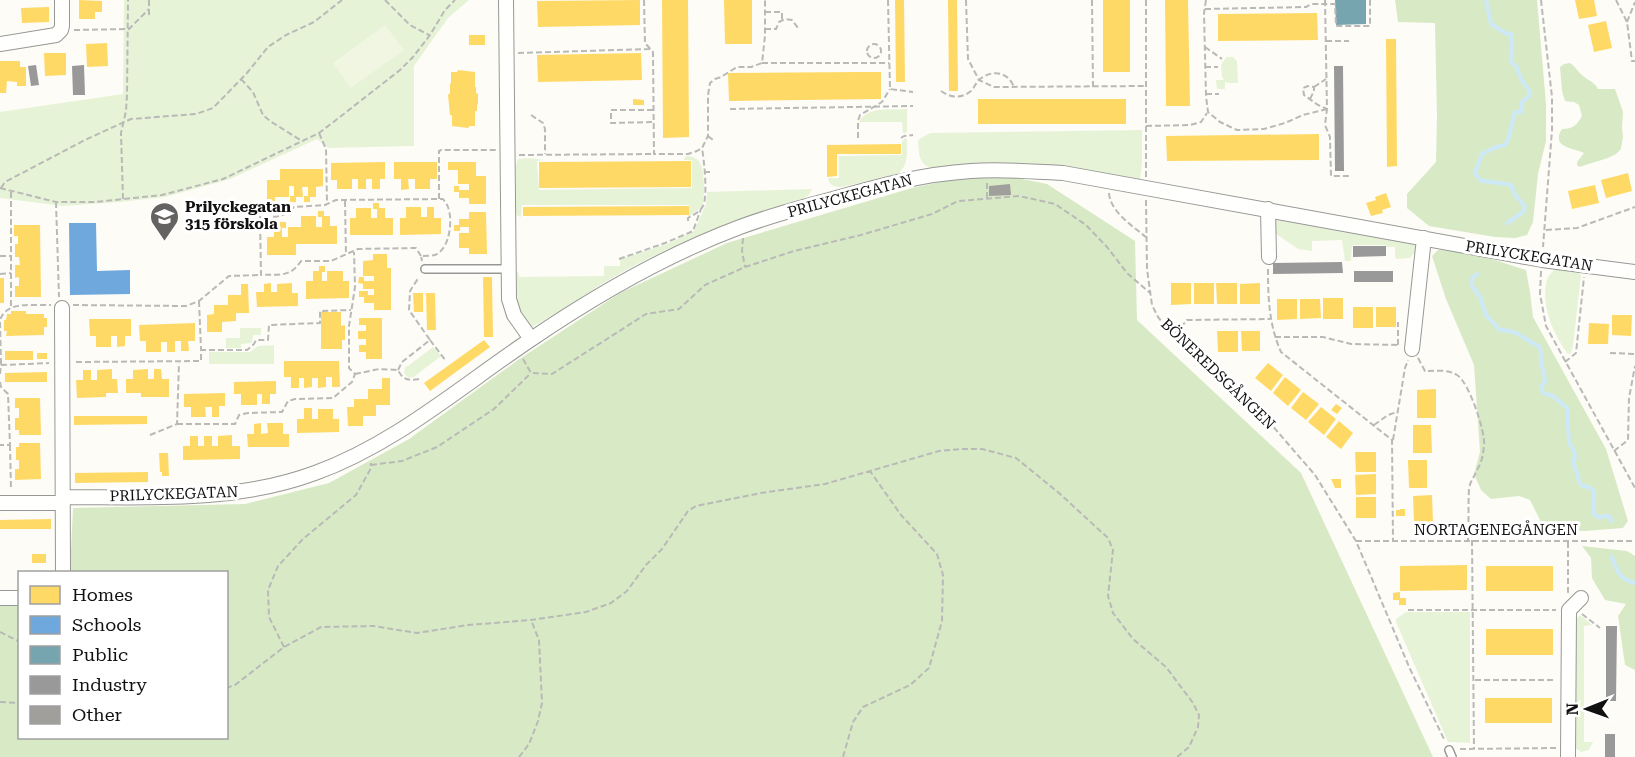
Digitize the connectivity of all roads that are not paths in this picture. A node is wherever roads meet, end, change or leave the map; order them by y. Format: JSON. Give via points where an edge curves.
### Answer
{"nodes":[{"id":1,"x":62,"y":0,"type":"edge"},
{"id":2,"x":506,"y":0,"type":"edge"},
{"id":3,"x":0,"y":44,"type":"edge"},
{"id":4,"x":1268,"y":209,"type":"junction"},
{"id":5,"x":1424,"y":238,"type":"junction"},
{"id":6,"x":1269,"y":257,"type":"road end"},
{"id":7,"x":424,"y":269,"type":"road end"},
{"id":8,"x":508,"y":269,"type":"junction"},
{"id":9,"x":1635,"y":272,"type":"edge"},
{"id":10,"x":62,"y":308,"type":"road end"},
{"id":11,"x":531,"y":339,"type":"junction"},
{"id":12,"x":1405,"y":347,"type":"road end"},
{"id":13,"x":63,"y":500,"type":"junction"},
{"id":14,"x":0,"y":504,"type":"edge"},
{"id":15,"x":63,"y":571,"type":"edge"},
{"id":16,"x":0,"y":598,"type":"edge"},
{"id":17,"x":18,"y":598,"type":"edge"},
{"id":18,"x":1581,"y":598,"type":"road end"},
{"id":19,"x":1568,"y":752,"type":"edge"}],
"edges":[{"from":1,"to":3,"type":"street","via":[[61,30],[56,35]]},
{"from":2,"to":8,"type":"street"},
{"from":4,"to":5,"type":"street","name":"PRILYCKEGATAN"},
{"from":4,"to":6,"type":"street"},
{"from":4,"to":11,"type":"street","name":"PRILYCKEGATAN","via":[[1063,173],[970,171],[913,178],[740,227],[634,275]]},
{"from":5,"to":9,"type":"street","name":"PRILYCKEGATAN"},
{"from":5,"to":12,"type":"street"},
{"from":7,"to":8,"type":"lane"},
{"from":8,"to":11,"type":"street","via":[[514,315]]},
{"from":10,"to":13,"type":"street","via":[[68,362]]},
{"from":11,"to":13,"type":"street","name":"PRILYCKEGATAN","via":[[372,449],[313,474],[240,493]]},
{"from":13,"to":14,"type":"street","name":"PRILYCKEGATAN"},
{"from":13,"to":15,"type":"street"},
{"from":16,"to":17,"type":"street"},
{"from":18,"to":19,"type":"street","via":[[1569,610]]}]}
